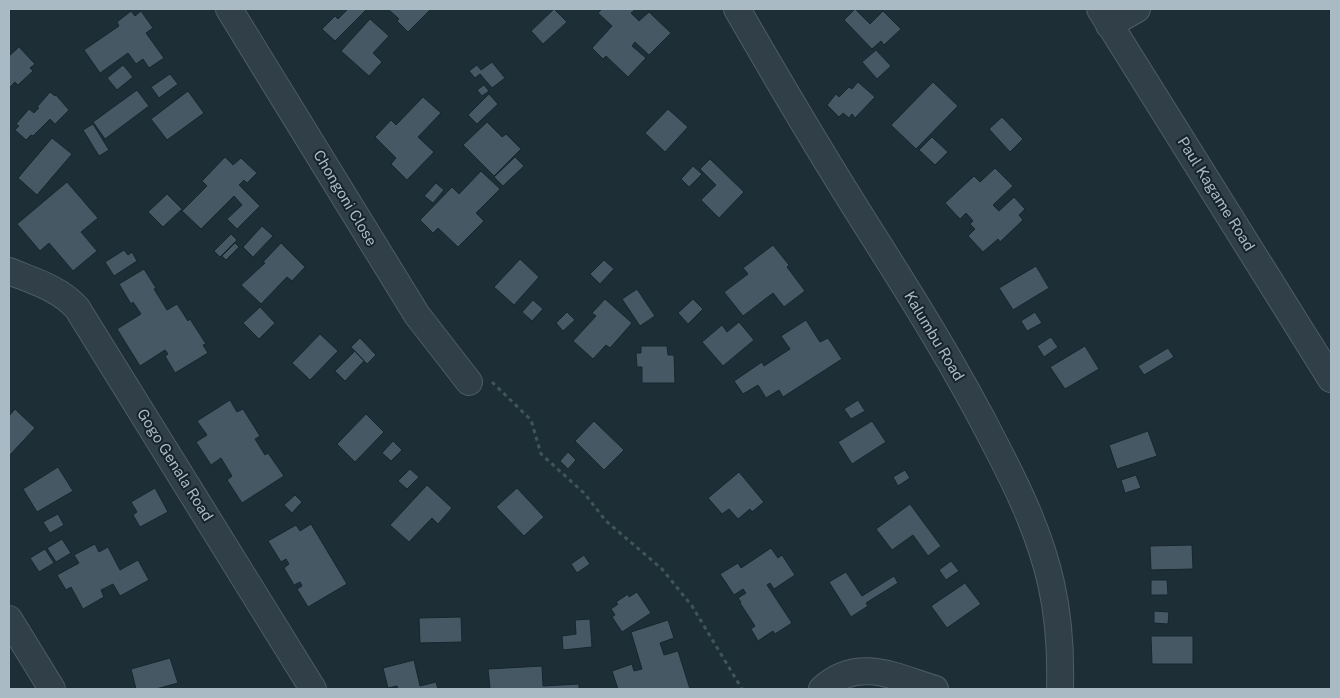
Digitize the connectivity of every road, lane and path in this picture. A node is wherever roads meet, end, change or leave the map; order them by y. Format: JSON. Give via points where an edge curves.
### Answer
{"nodes":[{"id":1,"x":229,"y":9,"type":"edge"},
{"id":2,"x":737,"y":9,"type":"edge"},
{"id":3,"x":1137,"y":9,"type":"edge"},
{"id":4,"x":1104,"y":17,"type":"edge"},
{"id":5,"x":9,"y":271,"type":"edge"},
{"id":6,"x":1331,"y":379,"type":"edge"},
{"id":7,"x":469,"y":382,"type":"joint"},
{"id":8,"x":9,"y":619,"type":"edge"},
{"id":9,"x":52,"y":689,"type":"edge"},
{"id":10,"x":313,"y":689,"type":"edge"},
{"id":11,"x":742,"y":689,"type":"edge"},
{"id":12,"x":822,"y":689,"type":"edge"},
{"id":13,"x":935,"y":689,"type":"edge"},
{"id":14,"x":1060,"y":689,"type":"edge"}],
"edges":[{"from":1,"to":7,"type":"street","name":"Chongoni Close","via":[[417,315]]},
{"from":2,"to":14,"type":"street","name":"Kalumbu Road","via":[[789,100],[940,344],[1015,483],[1041,550],[1057,614]]},
{"from":3,"to":4,"type":"street"},
{"from":4,"to":6,"type":"street","name":"Paul Kagame Road"},
{"from":5,"to":10,"type":"street","name":"Gogo Genala Road","via":[[56,290],[77,308]]},
{"from":7,"to":11,"type":"path","via":[[493,382],[531,420],[541,454],[584,493],[606,522],[662,569],[692,606]]},
{"from":8,"to":9,"type":"street"},
{"from":12,"to":13,"type":"street","via":[[845,674],[862,670],[881,672]]}]}
